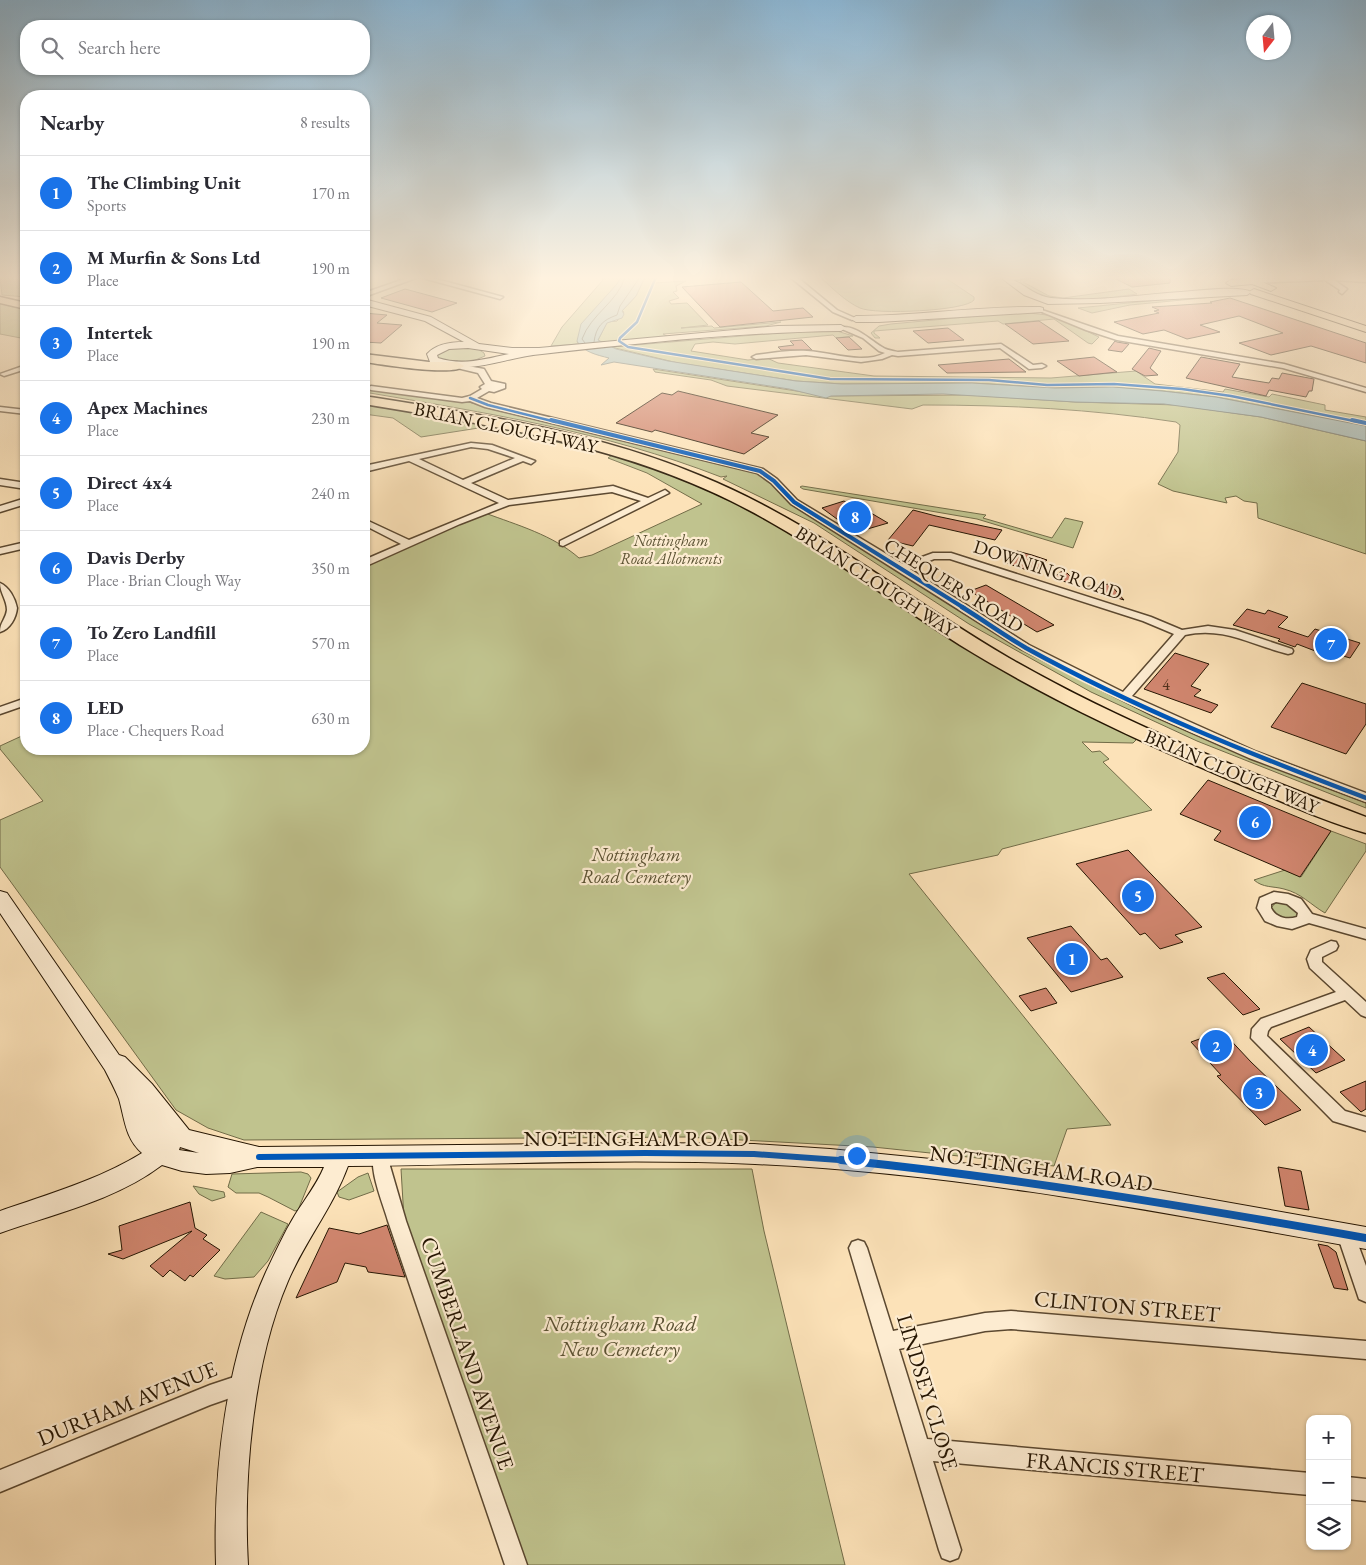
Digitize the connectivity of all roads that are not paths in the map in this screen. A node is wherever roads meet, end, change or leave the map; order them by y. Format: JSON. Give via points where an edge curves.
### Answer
{"nodes":[{"id":1,"x":437,"y":350,"type":"joint"},
{"id":2,"x":486,"y":350,"type":"edge"},
{"id":3,"x":500,"y":350,"type":"edge"},
{"id":4,"x":552,"y":350,"type":"edge"},
{"id":5,"x":883,"y":350,"type":"edge"},
{"id":6,"x":960,"y":350,"type":"edge"},
{"id":7,"x":1007,"y":350,"type":"edge"},
{"id":8,"x":1189,"y":350,"type":"edge"},
{"id":9,"x":541,"y":351,"type":"junction"},
{"id":10,"x":890,"y":353,"type":"junction"},
{"id":11,"x":370,"y":357,"type":"edge"},
{"id":12,"x":756,"y":357,"type":"dead end"},
{"id":13,"x":370,"y":358,"type":"edge"},
{"id":14,"x":484,"y":364,"type":"junction"},
{"id":15,"x":459,"y":366,"type":"junction"},
{"id":16,"x":1042,"y":366,"type":"dead end"},
{"id":17,"x":20,"y":369,"type":"edge"},
{"id":18,"x":4,"y":374,"type":"dead end"},
{"id":19,"x":1366,"y":390,"type":"edge"},
{"id":20,"x":370,"y":394,"type":"edge"},
{"id":21,"x":370,"y":395,"type":"edge"},
{"id":22,"x":370,"y":395,"type":"edge"},
{"id":23,"x":470,"y":398,"type":"junction"},
{"id":24,"x":0,"y":409,"type":"edge"},
{"id":25,"x":13,"y":410,"type":"junction"},
{"id":26,"x":20,"y":411,"type":"edge"},
{"id":27,"x":0,"y":417,"type":"edge"},
{"id":28,"x":409,"y":458,"type":"junction"},
{"id":29,"x":370,"y":468,"type":"edge"},
{"id":30,"x":0,"y":482,"type":"edge"},
{"id":31,"x":463,"y":483,"type":"junction"},
{"id":32,"x":20,"y":485,"type":"edge"},
{"id":33,"x":665,"y":493,"type":"dead end"},
{"id":34,"x":648,"y":501,"type":"junction"},
{"id":35,"x":20,"y":503,"type":"edge"},
{"id":36,"x":507,"y":503,"type":"junction"},
{"id":37,"x":0,"y":509,"type":"edge"},
{"id":38,"x":370,"y":525,"type":"edge"},
{"id":39,"x":563,"y":543,"type":"dead end"},
{"id":40,"x":410,"y":544,"type":"junction"},
{"id":41,"x":20,"y":546,"type":"edge"},
{"id":42,"x":0,"y":551,"type":"edge"},
{"id":43,"x":370,"y":561,"type":"edge"},
{"id":44,"x":902,"y":568,"type":"junction"},
{"id":45,"x":0,"y":586,"type":"edge"},
{"id":46,"x":0,"y":629,"type":"edge"},
{"id":47,"x":1181,"y":633,"type":"junction"},
{"id":48,"x":1288,"y":651,"type":"dead end"},
{"id":49,"x":1124,"y":698,"type":"junction"},
{"id":50,"x":20,"y":703,"type":"edge"},
{"id":51,"x":0,"y":711,"type":"edge"},
{"id":52,"x":1366,"y":798,"type":"edge"},
{"id":53,"x":1366,"y":813,"type":"edge"},
{"id":54,"x":1366,"y":825,"type":"edge"},
{"id":55,"x":0,"y":898,"type":"edge"},
{"id":56,"x":1306,"y":917,"type":"dead end"},
{"id":57,"x":1366,"y":934,"type":"edge"},
{"id":58,"x":1332,"y":946,"type":"dead end"},
{"id":59,"x":1346,"y":994,"type":"junction"},
{"id":60,"x":1366,"y":1011,"type":"edge"},
{"id":61,"x":105,"y":1051,"type":"junction"},
{"id":62,"x":130,"y":1099,"type":"junction"},
{"id":63,"x":1366,"y":1124,"type":"edge"},
{"id":64,"x":180,"y":1136,"type":"junction"},
{"id":65,"x":161,"y":1153,"type":"junction"},
{"id":66,"x":382,"y":1155,"type":"junction"},
{"id":67,"x":339,"y":1156,"type":"junction"},
{"id":68,"x":259,"y":1157,"type":"junction"},
{"id":69,"x":0,"y":1222,"type":"edge"},
{"id":70,"x":1356,"y":1236,"type":"edge"},
{"id":71,"x":858,"y":1248,"type":"dead end"},
{"id":72,"x":1366,"y":1293,"type":"edge"},
{"id":73,"x":887,"y":1342,"type":"junction"},
{"id":74,"x":1366,"y":1350,"type":"edge"},
{"id":75,"x":246,"y":1383,"type":"junction"},
{"id":76,"x":919,"y":1449,"type":"junction"},
{"id":77,"x":0,"y":1481,"type":"edge"},
{"id":78,"x":1306,"y":1484,"type":"edge"},
{"id":79,"x":1351,"y":1488,"type":"edge"},
{"id":80,"x":1366,"y":1490,"type":"edge"},
{"id":81,"x":950,"y":1550,"type":"dead end"},
{"id":82,"x":232,"y":1565,"type":"edge"},
{"id":83,"x":516,"y":1565,"type":"edge"}],
"edges":[{"from":1,"to":11,"type":"highway","via":[[404,357]]},
{"from":1,"to":15,"type":"street","via":[[432,358],[436,361]]},
{"from":2,"to":14,"type":"street","via":[[490,353]]},
{"from":3,"to":9,"type":"street"},
{"from":4,"to":9,"type":"street"},
{"from":5,"to":10,"type":"street"},
{"from":6,"to":10,"type":"street","via":[[910,355]]},
{"from":7,"to":16,"type":"street","via":[[1032,367]]},
{"from":8,"to":19,"type":"street","via":[[1284,366]]},
{"from":9,"to":14,"type":"street"},
{"from":10,"to":12,"type":"street","via":[[866,359],[808,353]]},
{"from":13,"to":15,"type":"highway","via":[[429,366]]},
{"from":14,"to":15,"type":"street"},
{"from":14,"to":23,"type":"street","via":[[488,386]]},
{"from":17,"to":18,"type":"street"},
{"from":20,"to":23,"type":"street"},
{"from":21,"to":53,"type":"highway","name":"BRIAN CLOUGH WAY","via":[[575,433],[650,455],[712,478],[802,521],[973,632],[1068,686],[1200,748]]},
{"from":22,"to":54,"type":"highway","name":"BRIAN CLOUGH WAY","via":[[542,431],[628,454],[703,482],[798,530],[971,643],[1080,704],[1215,766]]},
{"from":23,"to":44,"type":"street","name":"CHEQUERS ROAD","via":[[488,405],[739,464],[765,474],[794,502]]},
{"from":24,"to":25,"type":"street"},
{"from":25,"to":26,"type":"street"},
{"from":25,"to":27,"type":"street"},
{"from":28,"to":29,"type":"street"},
{"from":28,"to":31,"type":"street"},
{"from":28,"to":31,"type":"street","via":[[472,445],[490,447],[527,460]]},
{"from":30,"to":32,"type":"street"},
{"from":31,"to":36,"type":"street"},
{"from":33,"to":34,"type":"street"},
{"from":34,"to":36,"type":"street","via":[[613,489]]},
{"from":34,"to":39,"type":"street"},
{"from":35,"to":37,"type":"street"},
{"from":36,"to":40,"type":"street"},
{"from":38,"to":40,"type":"street"},
{"from":40,"to":43,"type":"street"},
{"from":41,"to":42,"type":"street"},
{"from":44,"to":47,"type":"street","name":"DOWNING ROAD","via":[[933,556],[951,556]]},
{"from":44,"to":49,"type":"street","name":"CHEQUERS ROAD","via":[[1008,638]]},
{"from":45,"to":46,"type":"street","via":[[11,598],[13,607],[11,618]]},
{"from":47,"to":48,"type":"street","via":[[1194,629],[1226,631]]},
{"from":47,"to":49,"type":"street"},
{"from":49,"to":52,"type":"street","name":"CHEQUERS ROAD","via":[[1224,743]]},
{"from":50,"to":51,"type":"street"},
{"from":55,"to":61,"type":"street","name":"NOTTINGHAM ROAD"},
{"from":56,"to":57,"type":"street"},
{"from":58,"to":59,"type":"street","via":[[1316,954],[1315,964]]},
{"from":59,"to":60,"type":"street"},
{"from":59,"to":63,"type":"street","via":[[1266,1023],[1260,1029],[1259,1038],[1339,1116]]},
{"from":61,"to":62,"type":"street","name":"NOTTINGHAM ROAD"},
{"from":61,"to":64,"type":"street","name":"NOTTINGHAM ROAD","via":[[144,1091]]},
{"from":62,"to":64,"type":"street","name":"NOTTINGHAM ROAD","via":[[157,1126]]},
{"from":62,"to":65,"type":"street","name":"NOTTINGHAM ROAD","via":[[136,1129]]},
{"from":64,"to":65,"type":"street"},
{"from":64,"to":68,"type":"street","name":"NOTTINGHAM ROAD"},
{"from":65,"to":68,"type":"street","name":"NOTTINGHAM ROAD","via":[[207,1164],[234,1163]]},
{"from":65,"to":69,"type":"street","via":[[140,1169],[114,1182]]},
{"from":66,"to":67,"type":"street","name":"NOTTINGHAM ROAD"},
{"from":66,"to":70,"type":"street","name":"NOTTINGHAM ROAD","via":[[655,1153],[830,1159],[931,1169],[1135,1197]]},
{"from":66,"to":83,"type":"street","name":"CUMBERLAND AVENUE","via":[[381,1166],[397,1221]]},
{"from":67,"to":68,"type":"street","name":"NOTTINGHAM ROAD"},
{"from":67,"to":75,"type":"street","via":[[333,1178],[304,1224],[274,1283],[258,1327]]},
{"from":70,"to":72,"type":"street"},
{"from":71,"to":73,"type":"street","name":"LINDSEY CLOSE"},
{"from":73,"to":74,"type":"street","name":"CLINTON STREET","via":[[985,1322],[1011,1320]]},
{"from":73,"to":76,"type":"street","name":"LINDSEY CLOSE"},
{"from":75,"to":77,"type":"street","name":"DURHAM AVENUE"},
{"from":75,"to":82,"type":"street","via":[[231,1491]]},
{"from":76,"to":78,"type":"street","name":"FRANCIS STREET"},
{"from":76,"to":81,"type":"street","name":"LINDSEY CLOSE"},
{"from":79,"to":80,"type":"street"}]}
